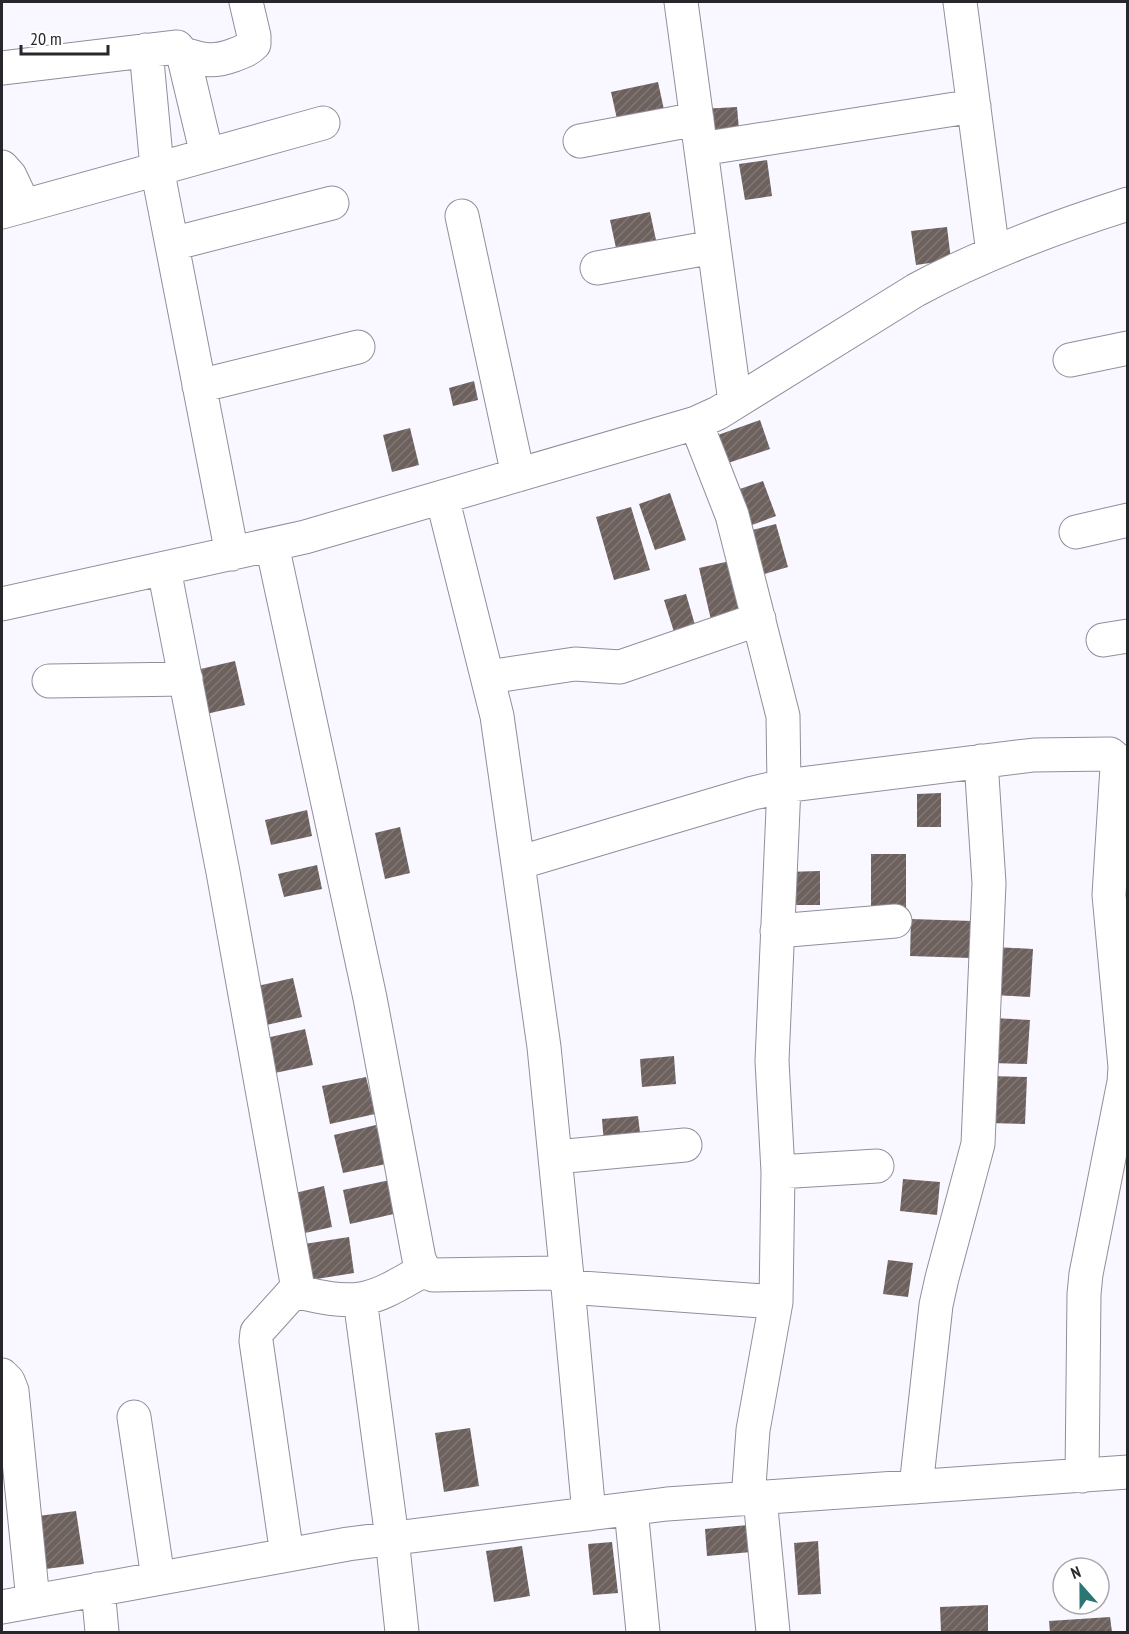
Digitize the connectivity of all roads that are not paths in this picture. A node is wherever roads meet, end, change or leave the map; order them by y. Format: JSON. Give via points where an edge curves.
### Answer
{"nodes":[{"id":1,"x":246,"y":2,"type":"edge"},
{"id":2,"x":681,"y":2,"type":"edge"},
{"id":3,"x":960,"y":2,"type":"edge"},
{"id":4,"x":146,"y":50,"type":"junction"},
{"id":5,"x":183,"y":54,"type":"junction"},
{"id":6,"x":2,"y":68,"type":"edge"},
{"id":7,"x":974,"y":106,"type":"junction"},
{"id":8,"x":323,"y":123,"type":"dead end"},
{"id":9,"x":699,"y":134,"type":"junction"},
{"id":10,"x":580,"y":141,"type":"dead end"},
{"id":11,"x":207,"y":155,"type":"junction"},
{"id":12,"x":2,"y":167,"type":"edge"},
{"id":13,"x":157,"y":168,"type":"junction"},
{"id":14,"x":332,"y":203,"type":"dead end"},
{"id":15,"x":1128,"y":204,"type":"edge"},
{"id":16,"x":13,"y":209,"type":"edge"},
{"id":17,"x":462,"y":216,"type":"dead end"},
{"id":18,"x":172,"y":244,"type":"junction"},
{"id":19,"x":714,"y":247,"type":"junction"},
{"id":20,"x":993,"y":254,"type":"junction"},
{"id":21,"x":597,"y":268,"type":"dead end"},
{"id":22,"x":358,"y":347,"type":"dead end"},
{"id":23,"x":1128,"y":348,"type":"edge"},
{"id":24,"x":1070,"y":360,"type":"dead end"},
{"id":25,"x":199,"y":386,"type":"junction"},
{"id":26,"x":735,"y":402,"type":"junction"},
{"id":27,"x":696,"y":423,"type":"junction"},
{"id":28,"x":518,"y":475,"type":"junction"},
{"id":29,"x":442,"y":497,"type":"junction"},
{"id":30,"x":1128,"y":520,"type":"edge"},
{"id":31,"x":1076,"y":532,"type":"dead end"},
{"id":32,"x":272,"y":545,"type":"junction"},
{"id":33,"x":232,"y":554,"type":"junction"},
{"id":34,"x":164,"y":569,"type":"junction"},
{"id":35,"x":2,"y":604,"type":"edge"},
{"id":36,"x":759,"y":619,"type":"junction"},
{"id":37,"x":488,"y":678,"type":"junction"},
{"id":38,"x":186,"y":679,"type":"junction"},
{"id":39,"x":49,"y":681,"type":"dead end"},
{"id":40,"x":981,"y":761,"type":"junction"},
{"id":41,"x":784,"y":786,"type":"junction"},
{"id":42,"x":518,"y":863,"type":"junction"},
{"id":43,"x":895,"y":921,"type":"dead end"},
{"id":44,"x":777,"y":931,"type":"junction"},
{"id":45,"x":685,"y":1145,"type":"dead end"},
{"id":46,"x":556,"y":1157,"type":"junction"},
{"id":47,"x":877,"y":1166,"type":"dead end"},
{"id":48,"x":778,"y":1172,"type":"junction"},
{"id":49,"x":424,"y":1270,"type":"junction"},
{"id":50,"x":568,"y":1287,"type":"junction"},
{"id":51,"x":294,"y":1291,"type":"junction"},
{"id":52,"x":360,"y":1299,"type":"junction"},
{"id":53,"x":776,"y":1302,"type":"junction"},
{"id":54,"x":2,"y":1376,"type":"edge"},
{"id":55,"x":134,"y":1417,"type":"dead end"},
{"id":56,"x":1128,"y":1472,"type":"edge"},
{"id":57,"x":1082,"y":1476,"type":"junction"},
{"id":58,"x":915,"y":1487,"type":"junction"},
{"id":59,"x":754,"y":1498,"type":"junction"},
{"id":60,"x":631,"y":1509,"type":"junction"},
{"id":61,"x":589,"y":1514,"type":"junction"},
{"id":62,"x":392,"y":1538,"type":"junction"},
{"id":63,"x":287,"y":1555,"type":"junction"},
{"id":64,"x":158,"y":1578,"type":"junction"},
{"id":65,"x":98,"y":1589,"type":"junction"},
{"id":66,"x":17,"y":1604,"type":"edge"},
{"id":67,"x":102,"y":1632,"type":"edge"},
{"id":68,"x":402,"y":1632,"type":"edge"},
{"id":69,"x":643,"y":1632,"type":"edge"},
{"id":70,"x":773,"y":1632,"type":"edge"}],
"edges":[{"from":1,"to":5,"type":"street","via":[[254,36],[249,50],[218,61]]},
{"from":2,"to":9,"type":"street"},
{"from":3,"to":7,"type":"street"},
{"from":4,"to":5,"type":"street","via":[[177,47]]},
{"from":4,"to":6,"type":"street"},
{"from":4,"to":13,"type":"street"},
{"from":5,"to":11,"type":"street"},
{"from":7,"to":9,"type":"street"},
{"from":7,"to":20,"type":"street"},
{"from":8,"to":11,"type":"street"},
{"from":9,"to":10,"type":"street"},
{"from":9,"to":19,"type":"street"},
{"from":11,"to":13,"type":"street"},
{"from":12,"to":16,"type":"street","via":[[10,176]]},
{"from":13,"to":16,"type":"street"},
{"from":13,"to":18,"type":"street"},
{"from":14,"to":18,"type":"street"},
{"from":15,"to":20,"type":"street","via":[[1070,222]]},
{"from":17,"to":28,"type":"street"},
{"from":18,"to":25,"type":"street"},
{"from":19,"to":21,"type":"street"},
{"from":19,"to":26,"type":"street"},
{"from":20,"to":26,"type":"street","via":[[916,290]]},
{"from":22,"to":25,"type":"street"},
{"from":23,"to":24,"type":"street"},
{"from":25,"to":33,"type":"street"},
{"from":26,"to":27,"type":"street"},
{"from":27,"to":28,"type":"street"},
{"from":27,"to":36,"type":"street","via":[[732,515]]},
{"from":28,"to":29,"type":"street"},
{"from":29,"to":32,"type":"street"},
{"from":29,"to":37,"type":"street"},
{"from":30,"to":31,"type":"street"},
{"from":32,"to":33,"type":"street"},
{"from":32,"to":49,"type":"street"},
{"from":33,"to":34,"type":"street"},
{"from":34,"to":35,"type":"street"},
{"from":34,"to":38,"type":"street"},
{"from":36,"to":37,"type":"street","via":[[620,667],[575,664]]},
{"from":36,"to":41,"type":"street","via":[[783,716]]},
{"from":37,"to":42,"type":"street"},
{"from":38,"to":39,"type":"street"},
{"from":38,"to":51,"type":"street","via":[[264,1090],[297,1283]]},
{"from":40,"to":41,"type":"street"},
{"from":40,"to":57,"type":"street","via":[[1034,755],[1110,754],[1118,767],[1109,895],[1125,1067],[1086,1274]]},
{"from":40,"to":58,"type":"street","via":[[989,883],[978,1144],[936,1305]]},
{"from":41,"to":42,"type":"street"},
{"from":41,"to":44,"type":"street"},
{"from":42,"to":46,"type":"street"},
{"from":43,"to":44,"type":"street"},
{"from":44,"to":48,"type":"street","via":[[772,1060]]},
{"from":45,"to":46,"type":"street"},
{"from":46,"to":50,"type":"street"},
{"from":47,"to":48,"type":"street"},
{"from":48,"to":53,"type":"street"},
{"from":49,"to":50,"type":"street","via":[[433,1275],[556,1273],[564,1277]]},
{"from":49,"to":52,"type":"street","via":[[381,1293]]},
{"from":50,"to":53,"type":"street"},
{"from":50,"to":61,"type":"street"},
{"from":51,"to":52,"type":"street","via":[[333,1299]]},
{"from":51,"to":63,"type":"street","via":[[261,1326],[256,1341]]},
{"from":52,"to":62,"type":"street"},
{"from":53,"to":59,"type":"street","via":[[753,1430]]},
{"from":54,"to":66,"type":"street","via":[[12,1391]]},
{"from":55,"to":64,"type":"street"},
{"from":56,"to":57,"type":"street"},
{"from":57,"to":58,"type":"street"},
{"from":58,"to":59,"type":"street"},
{"from":59,"to":60,"type":"street"},
{"from":59,"to":70,"type":"street"},
{"from":60,"to":61,"type":"street"},
{"from":60,"to":69,"type":"street"},
{"from":61,"to":62,"type":"street"},
{"from":62,"to":63,"type":"street"},
{"from":62,"to":68,"type":"street"},
{"from":63,"to":64,"type":"street"},
{"from":64,"to":65,"type":"street"},
{"from":65,"to":66,"type":"street"},
{"from":65,"to":67,"type":"street"}]}
